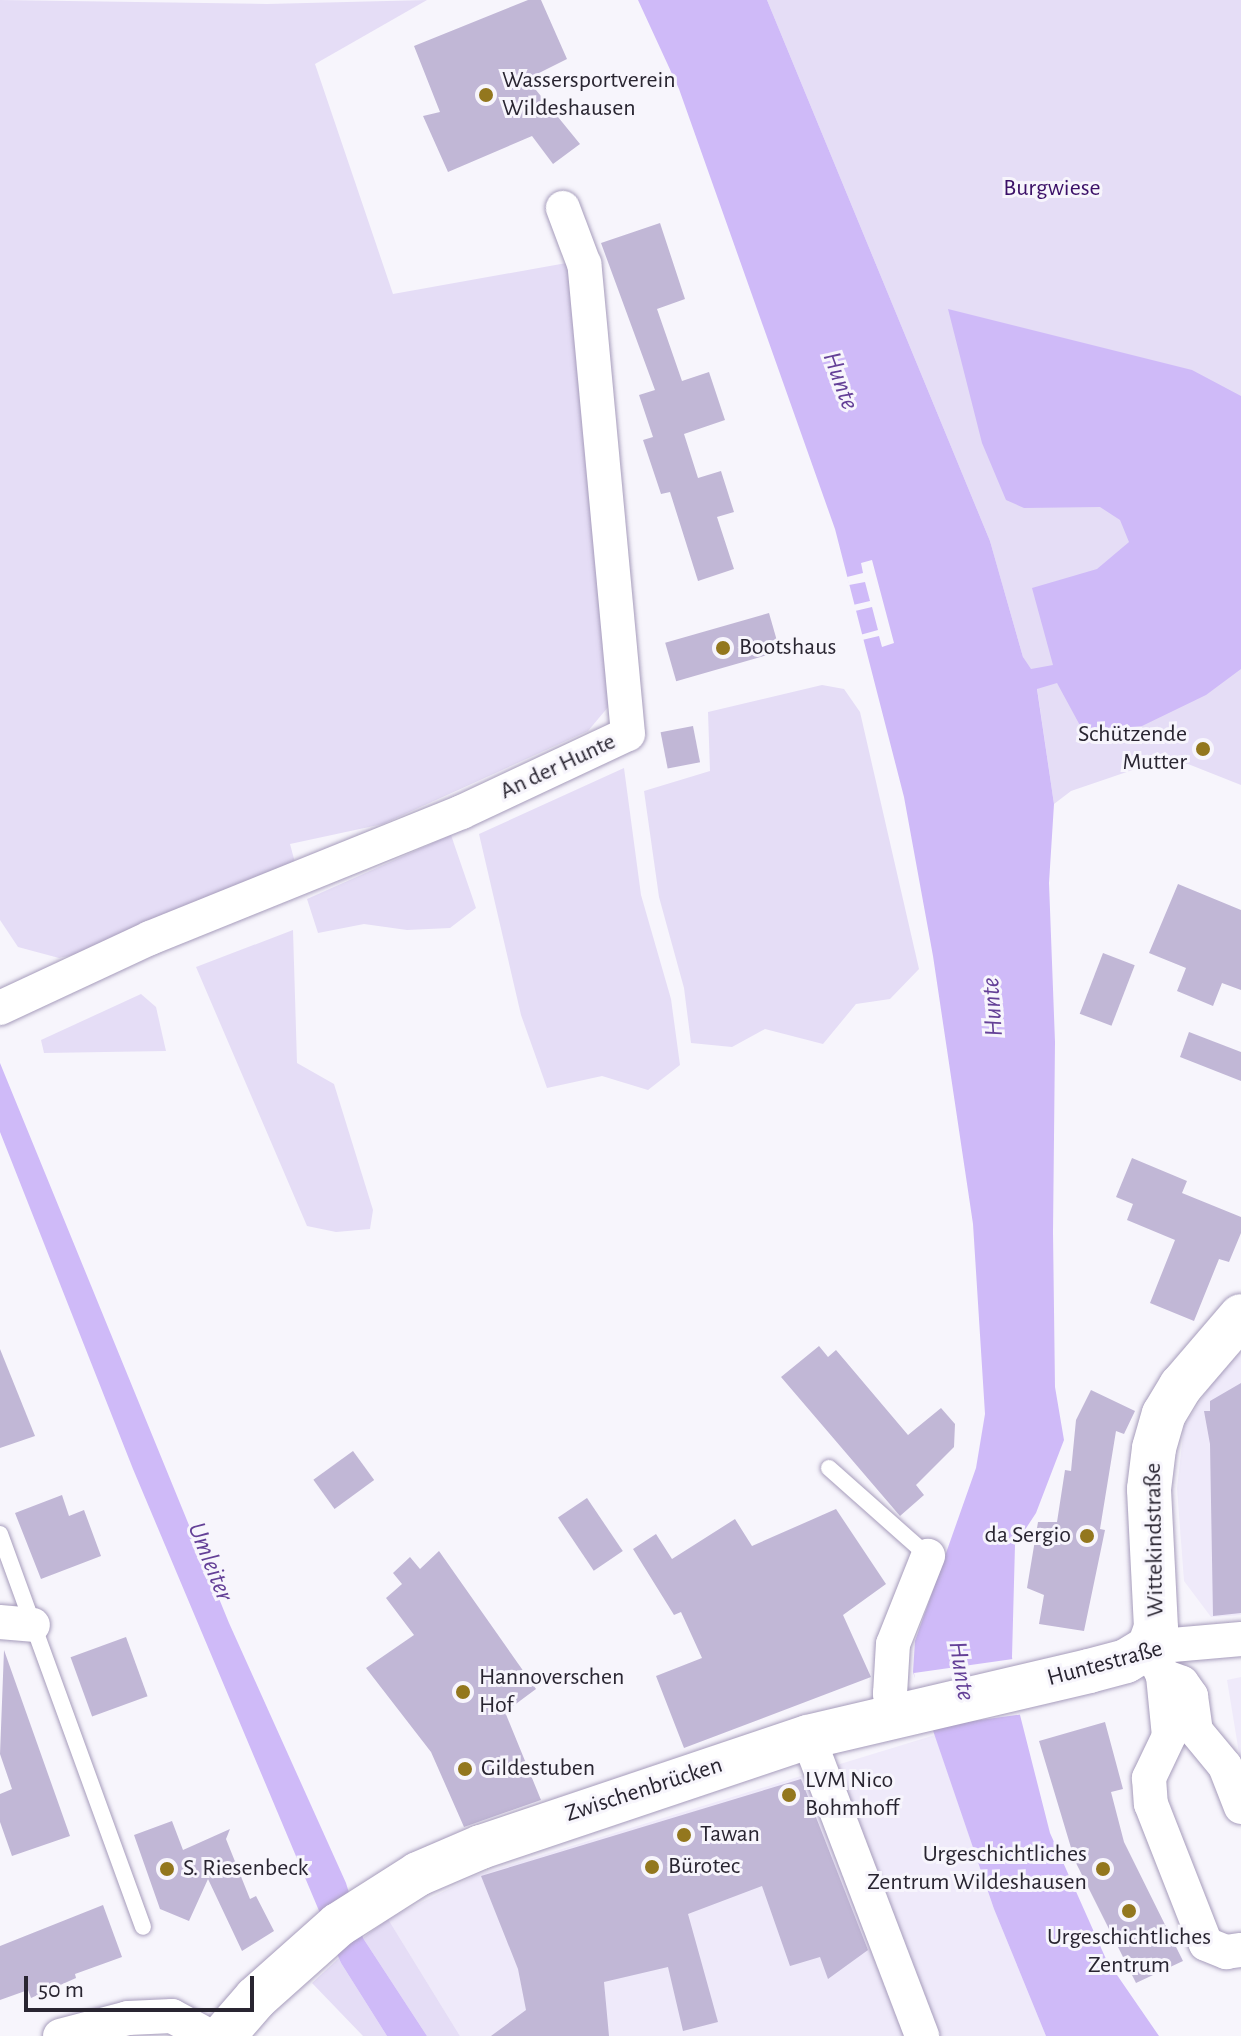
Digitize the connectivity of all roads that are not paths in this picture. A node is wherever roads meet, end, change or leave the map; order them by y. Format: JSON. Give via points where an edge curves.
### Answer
{"nodes":[{"id":1,"x":563,"y":208,"type":"dead end"},
{"id":2,"x":4,"y":1006,"type":"edge"},
{"id":3,"x":1241,"y":1316,"type":"edge"},
{"id":4,"x":829,"y":1468,"type":"dead end"},
{"id":5,"x":0,"y":1534,"type":"edge"},
{"id":6,"x":928,"y":1556,"type":"joint"},
{"id":7,"x":17,"y":1623,"type":"edge"},
{"id":8,"x":1241,"y":1639,"type":"edge"},
{"id":9,"x":1156,"y":1662,"type":"junction"},
{"id":10,"x":1017,"y":1688,"type":"joint"},
{"id":11,"x":910,"y":1711,"type":"junction"},
{"id":12,"x":808,"y":1737,"type":"junction"},
{"id":13,"x":1241,"y":1807,"type":"edge"},
{"id":14,"x":143,"y":1927,"type":"dead end"},
{"id":15,"x":1241,"y":1950,"type":"edge"},
{"id":16,"x":60,"y":2036,"type":"edge"},
{"id":17,"x":209,"y":2036,"type":"edge"},
{"id":18,"x":223,"y":2036,"type":"edge"},
{"id":19,"x":922,"y":2036,"type":"edge"}],
"edges":[{"from":1,"to":2,"type":"street","name":"An der Hunte","via":[[584,264],[628,734],[462,812],[150,938]]},
{"from":3,"to":9,"type":"street","name":"Wittekindstraße","via":[[1181,1386],[1164,1414],[1154,1448],[1149,1489]]},
{"from":4,"to":6,"type":"lane"},
{"from":5,"to":7,"type":"lane"},
{"from":6,"to":11,"type":"street","via":[[893,1644],[890,1694]]},
{"from":7,"to":14,"type":"lane"},
{"from":8,"to":9,"type":"street","name":"Huntestraße"},
{"from":9,"to":10,"type":"street","name":"Huntestraße","via":[[1126,1661]]},
{"from":9,"to":13,"type":"street","via":[[1191,1696],[1196,1731],[1225,1766]]},
{"from":9,"to":15,"type":"street","via":[[1169,1736],[1149,1778],[1151,1804],[1206,1944],[1226,1952]]},
{"from":10,"to":11,"type":"street","name":"Zwischenbrücken"},
{"from":11,"to":12,"type":"street","name":"Zwischenbrücken"},
{"from":12,"to":18,"type":"street","name":"Zwischenbrücken","via":[[481,1847],[381,1897],[299,1957]]},
{"from":12,"to":19,"type":"street"},
{"from":16,"to":17,"type":"street","via":[[128,2018],[172,2016]]}]}
